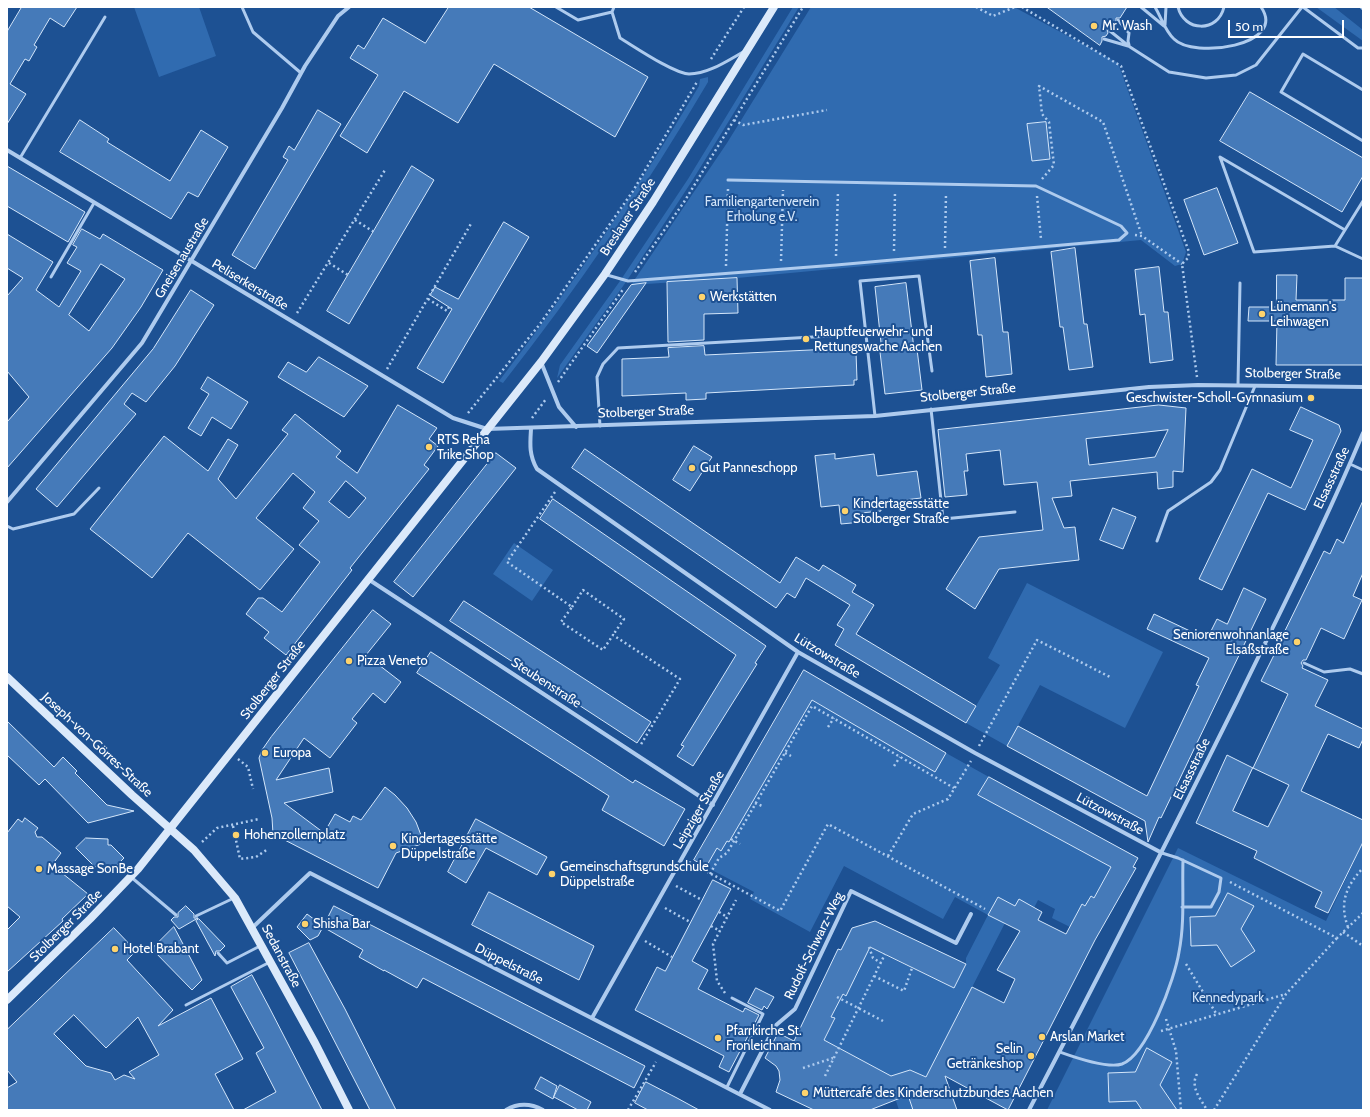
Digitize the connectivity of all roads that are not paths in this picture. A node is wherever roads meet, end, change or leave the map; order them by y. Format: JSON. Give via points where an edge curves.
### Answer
{"nodes":[{"id":1,"x":242,"y":7,"type":"edge"},
{"id":2,"x":349,"y":7,"type":"edge"},
{"id":3,"x":556,"y":7,"type":"edge"},
{"id":4,"x":614,"y":7,"type":"edge"},
{"id":5,"x":774,"y":7,"type":"edge"},
{"id":6,"x":1141,"y":7,"type":"edge"},
{"id":7,"x":1155,"y":7,"type":"edge"},
{"id":8,"x":1166,"y":7,"type":"edge"},
{"id":9,"x":1178,"y":7,"type":"edge"},
{"id":10,"x":1224,"y":7,"type":"edge"},
{"id":11,"x":1261,"y":7,"type":"edge"},
{"id":12,"x":1302,"y":7,"type":"edge"},
{"id":13,"x":612,"y":12,"type":"junction"},
{"id":14,"x":105,"y":17,"type":"dead end"},
{"id":15,"x":1118,"y":20,"type":"dead end"},
{"id":16,"x":1165,"y":27,"type":"junction"},
{"id":17,"x":1110,"y":31,"type":"dead end"},
{"id":18,"x":1104,"y":39,"type":"dead end"},
{"id":19,"x":1130,"y":47,"type":"junction"},
{"id":20,"x":1363,"y":48,"type":"edge"},
{"id":21,"x":747,"y":51,"type":"junction"},
{"id":22,"x":301,"y":73,"type":"junction"},
{"id":23,"x":1363,"y":90,"type":"edge"},
{"id":24,"x":1363,"y":141,"type":"edge"},
{"id":25,"x":7,"y":150,"type":"edge"},
{"id":26,"x":20,"y":158,"type":"junction"},
{"id":27,"x":728,"y":180,"type":"road end"},
{"id":28,"x":1363,"y":201,"type":"edge"},
{"id":29,"x":94,"y":203,"type":"junction"},
{"id":30,"x":1345,"y":230,"type":"junction"},
{"id":31,"x":1335,"y":246,"type":"junction"},
{"id":32,"x":1363,"y":259,"type":"edge"},
{"id":33,"x":192,"y":262,"type":"junction"},
{"id":34,"x":605,"y":274,"type":"junction"},
{"id":35,"x":51,"y":276,"type":"dead end"},
{"id":36,"x":1240,"y":283,"type":"dead end"},
{"id":37,"x":866,"y":334,"type":"junction"},
{"id":38,"x":541,"y":362,"type":"junction"},
{"id":39,"x":932,"y":371,"type":"dead end"},
{"id":40,"x":1238,"y":385,"type":"junction"},
{"id":41,"x":1256,"y":386,"type":"junction"},
{"id":42,"x":1363,"y":386,"type":"edge"},
{"id":43,"x":931,"y":409,"type":"junction"},
{"id":44,"x":875,"y":416,"type":"junction"},
{"id":45,"x":600,"y":426,"type":"junction"},
{"id":46,"x":576,"y":427,"type":"junction"},
{"id":47,"x":487,"y":429,"type":"junction"},
{"id":48,"x":530,"y":429,"type":"junction"},
{"id":49,"x":1363,"y":433,"type":"edge"},
{"id":50,"x":1350,"y":464,"type":"junction"},
{"id":51,"x":1363,"y":470,"type":"edge"},
{"id":52,"x":99,"y":488,"type":"dead end"},
{"id":53,"x":7,"y":502,"type":"edge"},
{"id":54,"x":1015,"y":512,"type":"dead end"},
{"id":55,"x":7,"y":526,"type":"edge"},
{"id":56,"x":1157,"y":541,"type":"dead end"},
{"id":57,"x":367,"y":579,"type":"junction"},
{"id":58,"x":1264,"y":645,"type":"junction"},
{"id":59,"x":1276,"y":650,"type":"dead end"},
{"id":60,"x":798,"y":652,"type":"junction"},
{"id":61,"x":1304,"y":663,"type":"dead end"},
{"id":62,"x":1363,"y":674,"type":"edge"},
{"id":63,"x":7,"y":677,"type":"edge"},
{"id":64,"x":713,"y":805,"type":"junction"},
{"id":65,"x":171,"y":828,"type":"junction"},
{"id":66,"x":1162,"y":853,"type":"junction"},
{"id":67,"x":1183,"y":860,"type":"junction"},
{"id":68,"x":131,"y":877,"type":"junction"},
{"id":69,"x":235,"y":898,"type":"junction"},
{"id":70,"x":1182,"y":907,"type":"junction"},
{"id":71,"x":971,"y":914,"type":"dead end"},
{"id":72,"x":176,"y":915,"type":"dead end"},
{"id":73,"x":196,"y":916,"type":"dead end"},
{"id":74,"x":252,"y":928,"type":"junction"},
{"id":75,"x":261,"y":945,"type":"junction"},
{"id":76,"x":218,"y":954,"type":"dead end"},
{"id":77,"x":270,"y":962,"type":"junction"},
{"id":78,"x":732,"y":998,"type":"road end"},
{"id":79,"x":7,"y":1000,"type":"edge"},
{"id":80,"x":186,"y":1005,"type":"dead end"},
{"id":81,"x":592,"y":1018,"type":"junction"},
{"id":82,"x":1060,"y":1052,"type":"junction"},
{"id":83,"x":727,"y":1087,"type":"junction"},
{"id":84,"x":740,"y":1094,"type":"junction"},
{"id":85,"x":349,"y":1110,"type":"edge"},
{"id":86,"x":506,"y":1110,"type":"edge"},
{"id":87,"x":543,"y":1110,"type":"edge"},
{"id":88,"x":770,"y":1110,"type":"edge"},
{"id":89,"x":1029,"y":1110,"type":"edge"}],
"edges":[{"from":1,"to":22,"type":"lane","via":[[253,32]]},
{"from":2,"to":22,"type":"street","name":"Gneisenaustraße","via":[[338,16]]},
{"from":3,"to":13,"type":"lane","via":[[578,20]]},
{"from":4,"to":13,"type":"lane"},
{"from":5,"to":21,"type":"main road","name":"Breslauer Straße"},
{"from":6,"to":16,"type":"lane"},
{"from":7,"to":16,"type":"lane"},
{"from":8,"to":16,"type":"lane"},
{"from":9,"to":10,"type":"lane","via":[[1184,20],[1197,27],[1212,24],[1219,19]]},
{"from":11,"to":16,"type":"lane","via":[[1265,13],[1266,25],[1258,36],[1243,44],[1211,48],[1190,47],[1174,40]]},
{"from":12,"to":19,"type":"lane","via":[[1256,65],[1236,74],[1206,78],[1169,72]]},
{"from":12,"to":20,"type":"lane","via":[[1358,48]]},
{"from":13,"to":21,"type":"lane","via":[[620,38],[686,74],[703,72]]},
{"from":14,"to":26,"type":"lane"},
{"from":15,"to":19,"type":"lane","via":[[1129,33]]},
{"from":17,"to":19,"type":"lane"},
{"from":18,"to":19,"type":"lane"},
{"from":21,"to":34,"type":"main road","name":"Breslauer Straße"},
{"from":22,"to":33,"type":"street","name":"Gneisenaustraße"},
{"from":23,"to":24,"type":"lane","via":[[1303,54],[1281,92]]},
{"from":25,"to":26,"type":"street","name":"Peliserkerstraße"},
{"from":26,"to":29,"type":"street","name":"Peliserkerstraße"},
{"from":27,"to":34,"type":"lane","via":[[1036,186],[1121,226],[1127,233],[1119,240],[726,274],[628,281]]},
{"from":28,"to":30,"type":"lane"},
{"from":29,"to":33,"type":"street","name":"Peliserkerstraße"},
{"from":29,"to":35,"type":"lane"},
{"from":30,"to":31,"type":"lane"},
{"from":30,"to":31,"type":"lane","via":[[1220,157],[1254,252]]},
{"from":31,"to":32,"type":"lane"},
{"from":33,"to":47,"type":"street","name":"Peliserkerstraße","via":[[461,422]]},
{"from":33,"to":53,"type":"street","name":"Gneisenaustraße","via":[[142,343]]},
{"from":34,"to":38,"type":"main road","name":"Breslauer Straße"},
{"from":36,"to":40,"type":"lane"},
{"from":37,"to":39,"type":"lane","via":[[860,281],[919,276]]},
{"from":37,"to":44,"type":"lane"},
{"from":37,"to":45,"type":"lane","via":[[618,348],[603,364],[598,377]]},
{"from":38,"to":46,"type":"street","via":[[559,407]]},
{"from":38,"to":47,"type":"main road","name":"Breslauer Straße"},
{"from":40,"to":41,"type":"street","name":"Stolberger Straße"},
{"from":40,"to":43,"type":"street","name":"Stolberger Straße","via":[[1149,387]]},
{"from":41,"to":42,"type":"street","name":"Stolberger Straße"},
{"from":41,"to":56,"type":"lane","via":[[1220,470],[1211,482],[1168,511]]},
{"from":43,"to":44,"type":"street","name":"Stolberger Straße"},
{"from":43,"to":54,"type":"lane","via":[[943,519]]},
{"from":44,"to":45,"type":"street","name":"Stolberger Straße"},
{"from":45,"to":46,"type":"street","name":"Stolberger Straße"},
{"from":46,"to":48,"type":"street","name":"Stolberger Straße"},
{"from":47,"to":48,"type":"street","name":"Stolberger Straße"},
{"from":47,"to":57,"type":"main road","name":"Stolberger Straße"},
{"from":48,"to":60,"type":"street","name":"Lützowstraße","via":[[529,448],[531,459],[537,469]]},
{"from":49,"to":50,"type":"street","name":"Elsassstraße"},
{"from":50,"to":51,"type":"lane"},
{"from":50,"to":58,"type":"street","name":"Elsassstraße"},
{"from":52,"to":55,"type":"lane","via":[[74,514],[12,530]]},
{"from":57,"to":64,"type":"street","name":"Steubenstraße"},
{"from":57,"to":65,"type":"main road","name":"Stolberger Straße"},
{"from":58,"to":59,"type":"lane"},
{"from":58,"to":66,"type":"street","name":"Elsassstraße"},
{"from":60,"to":64,"type":"street","name":"Leipziger Straße"},
{"from":60,"to":66,"type":"street","name":"Lützowstraße","via":[[975,753]]},
{"from":61,"to":62,"type":"lane","via":[[1324,672],[1350,669]]},
{"from":63,"to":65,"type":"main road","name":"Joseph-von-Görres-Straße"},
{"from":64,"to":81,"type":"street","name":"Leipziger Straße"},
{"from":65,"to":68,"type":"main road","name":"Stolberger Straße"},
{"from":65,"to":69,"type":"main road","name":"Sedanstraße","via":[[194,850]]},
{"from":66,"to":67,"type":"lane"},
{"from":66,"to":82,"type":"street","name":"Elsassstraße"},
{"from":67,"to":70,"type":"lane"},
{"from":67,"to":70,"type":"lane","via":[[1221,878],[1219,892],[1211,906]]},
{"from":68,"to":72,"type":"lane"},
{"from":68,"to":79,"type":"main road","name":"Stolberger Straße"},
{"from":69,"to":73,"type":"lane"},
{"from":69,"to":74,"type":"main road","name":"Sedanstraße"},
{"from":70,"to":82,"type":"lane","via":[[1179,953],[1162,1007],[1149,1035],[1134,1057],[1121,1064],[1100,1063],[1077,1059]]},
{"from":71,"to":84,"type":"street","name":"Rudolf-Schwarz-Weg","via":[[956,943],[851,891],[795,1009],[775,1026]]},
{"from":74,"to":75,"type":"main road","name":"Sedanstraße"},
{"from":74,"to":81,"type":"street","name":"Düppelstraße","via":[[310,873]]},
{"from":75,"to":76,"type":"lane","via":[[227,963]]},
{"from":75,"to":77,"type":"main road","name":"Sedanstraße"},
{"from":77,"to":80,"type":"lane"},
{"from":77,"to":85,"type":"main road","name":"Sedanstraße"},
{"from":78,"to":83,"type":"lane","via":[[763,1014]]},
{"from":81,"to":83,"type":"street","name":"Düppelstraße"},
{"from":82,"to":89,"type":"street","name":"Elsassstraße"},
{"from":83,"to":84,"type":"street","name":"Düppelstraße"},
{"from":84,"to":88,"type":"street","name":"Düppelstraße"},
{"from":86,"to":87,"type":"street","via":[[524,1105],[536,1106]]}]}
